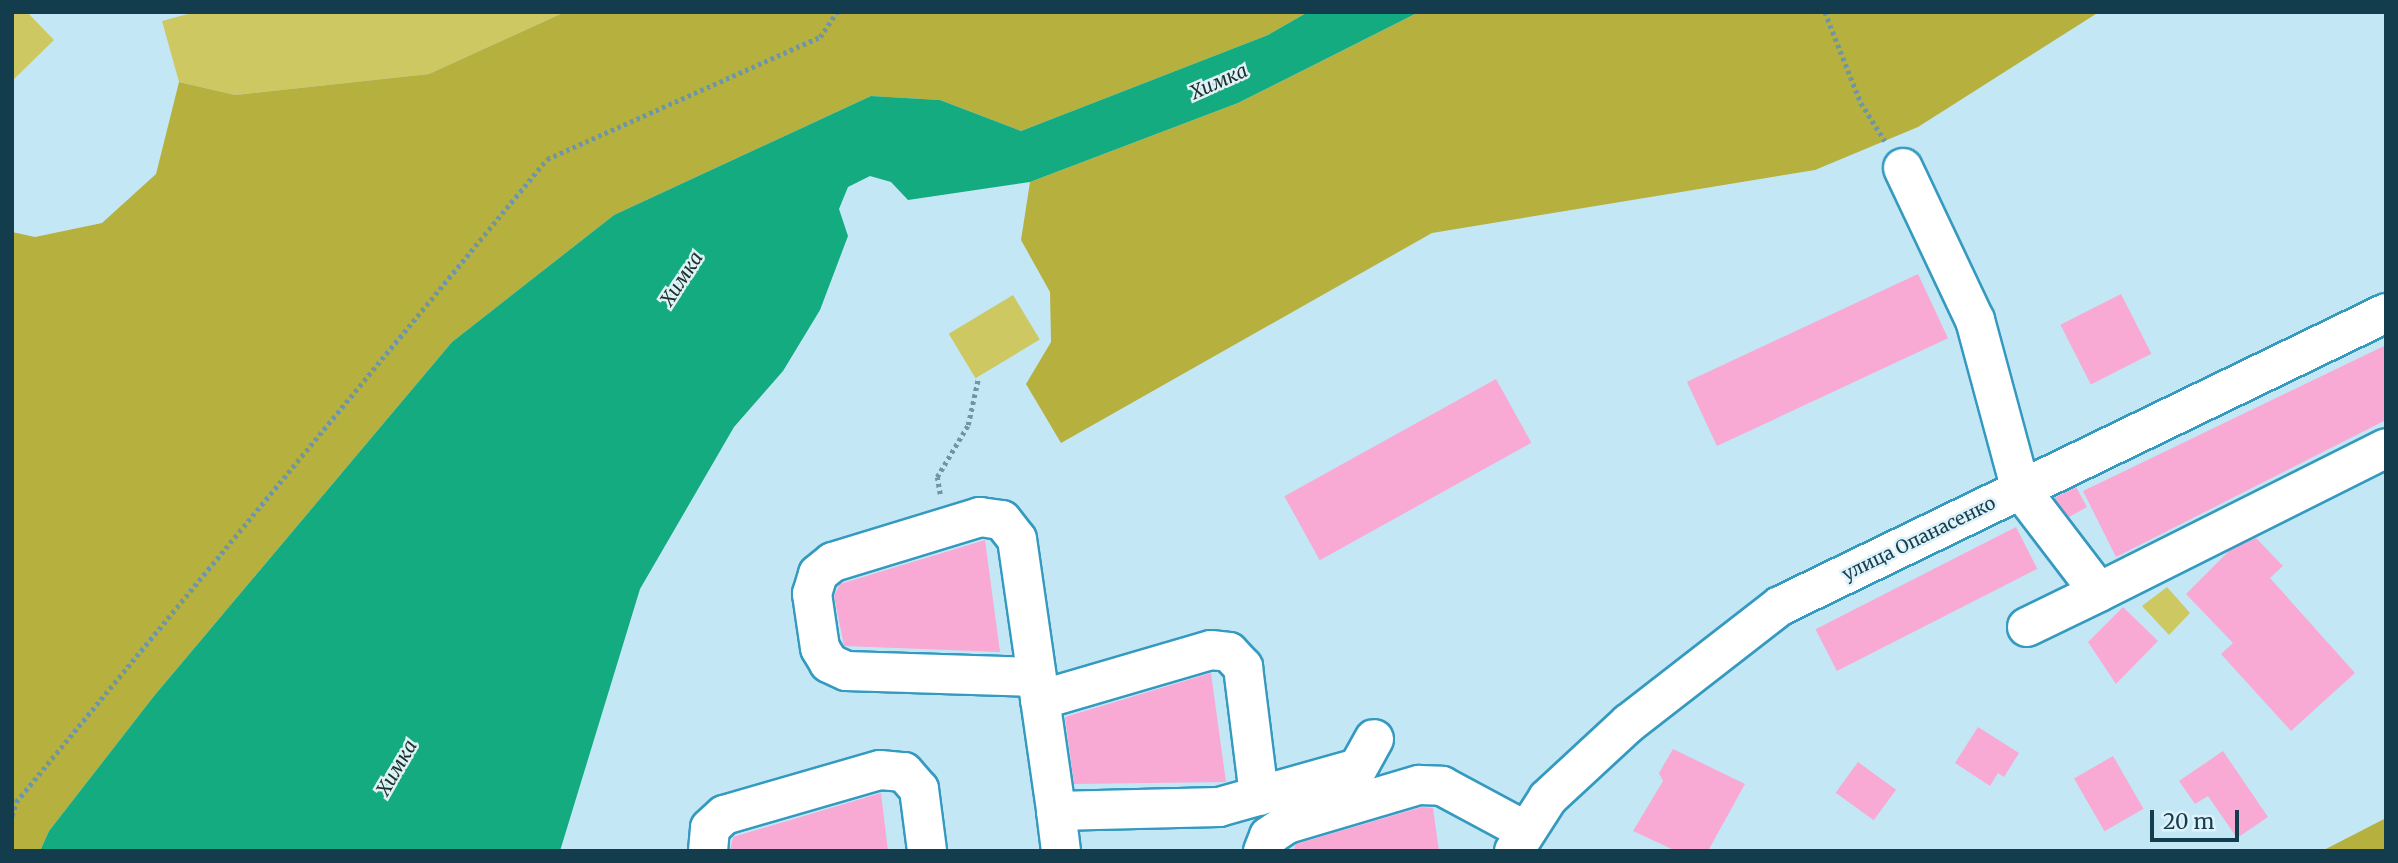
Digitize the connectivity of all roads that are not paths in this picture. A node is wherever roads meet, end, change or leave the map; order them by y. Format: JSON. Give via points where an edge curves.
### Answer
{"nodes":[{"id":1,"x":1903,"y":168,"type":"road end"},
{"id":2,"x":2386,"y":313,"type":"edge"},
{"id":3,"x":2386,"y":447,"type":"edge"},
{"id":4,"x":2021,"y":490,"type":"junction"},
{"id":5,"x":2099,"y":592,"type":"junction"},
{"id":6,"x":2027,"y":627,"type":"dead end"},
{"id":7,"x":1038,"y":688,"type":"junction"},
{"id":8,"x":1374,"y":739,"type":"dead end"},
{"id":9,"x":1259,"y":796,"type":"junction"},
{"id":10,"x":1056,"y":811,"type":"junction"},
{"id":11,"x":1519,"y":841,"type":"edge"},
{"id":12,"x":708,"y":851,"type":"edge"},
{"id":13,"x":927,"y":851,"type":"edge"},
{"id":14,"x":1061,"y":851,"type":"edge"},
{"id":15,"x":1263,"y":851,"type":"edge"}],
"edges":[{"from":1,"to":4,"type":"street","via":[[1975,320]]},
{"from":2,"to":4,"type":"street","name":"улица Опанасенко"},
{"from":3,"to":5,"type":"street"},
{"from":4,"to":5,"type":"street"},
{"from":4,"to":11,"type":"street","name":"улица Опанасенко","via":[[1780,606],[1741,632],[1548,799]]},
{"from":5,"to":6,"type":"street"},
{"from":7,"to":7,"type":"street","via":[[1017,539],[1002,520],[980,517],[833,562],[818,574],[812,594],[820,648],[829,663],[846,671]]},
{"from":7,"to":9,"type":"street","via":[[1211,650],[1229,652],[1243,667]]},
{"from":7,"to":10,"type":"street"},
{"from":8,"to":9,"type":"street","via":[[1358,768]]},
{"from":9,"to":10,"type":"street","via":[[1219,807]]},
{"from":10,"to":14,"type":"street"},
{"from":11,"to":15,"type":"street","via":[[1442,786],[1419,785],[1287,824],[1269,836]]},
{"from":12,"to":13,"type":"street","via":[[710,828],[724,815],[880,771],[904,772],[919,789]]}]}
